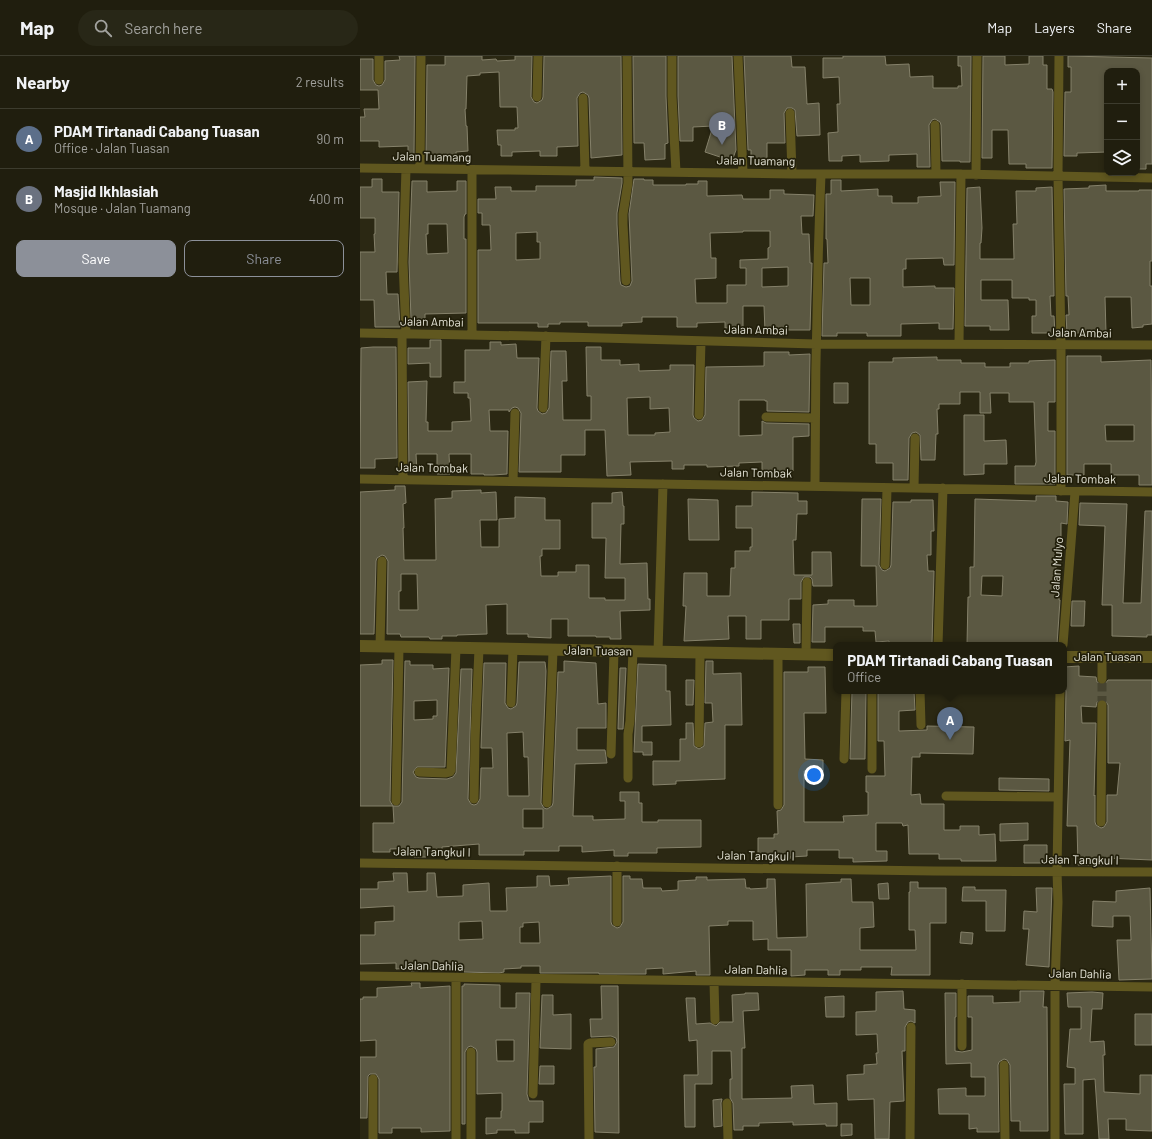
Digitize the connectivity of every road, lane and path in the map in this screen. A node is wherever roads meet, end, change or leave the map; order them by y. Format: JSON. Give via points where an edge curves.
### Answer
{"nodes":[{"id":1,"x":379,"y":56,"type":"edge"},
{"id":2,"x":421,"y":56,"type":"edge"},
{"id":3,"x":538,"y":56,"type":"edge"},
{"id":4,"x":627,"y":56,"type":"edge"},
{"id":5,"x":672,"y":56,"type":"edge"},
{"id":6,"x":738,"y":56,"type":"edge"},
{"id":7,"x":977,"y":56,"type":"edge"},
{"id":8,"x":1059,"y":56,"type":"edge"},
{"id":9,"x":379,"y":80,"type":"dead end"},
{"id":10,"x":537,"y":97,"type":"dead end"},
{"id":11,"x":583,"y":98,"type":"dead end"},
{"id":12,"x":790,"y":113,"type":"dead end"},
{"id":13,"x":935,"y":125,"type":"dead end"},
{"id":14,"x":360,"y":168,"type":"edge"},
{"id":15,"x":406,"y":169,"type":"junction"},
{"id":16,"x":420,"y":169,"type":"junction"},
{"id":17,"x":472,"y":170,"type":"junction"},
{"id":18,"x":585,"y":171,"type":"junction"},
{"id":19,"x":628,"y":172,"type":"junction"},
{"id":20,"x":676,"y":172,"type":"junction"},
{"id":21,"x":743,"y":173,"type":"junction"},
{"id":22,"x":792,"y":174,"type":"junction"},
{"id":23,"x":821,"y":174,"type":"junction"},
{"id":24,"x":936,"y":174,"type":"junction"},
{"id":25,"x":961,"y":174,"type":"junction"},
{"id":26,"x":976,"y":175,"type":"junction"},
{"id":27,"x":1104,"y":175,"type":"edge"},
{"id":28,"x":1058,"y":176,"type":"junction"},
{"id":29,"x":1131,"y":176,"type":"edge"},
{"id":30,"x":1152,"y":178,"type":"edge"},
{"id":31,"x":626,"y":281,"type":"dead end"},
{"id":32,"x":360,"y":333,"type":"edge"},
{"id":33,"x":404,"y":334,"type":"junction"},
{"id":34,"x":472,"y":334,"type":"junction"},
{"id":35,"x":546,"y":336,"type":"junction"},
{"id":36,"x":701,"y":341,"type":"junction"},
{"id":37,"x":816,"y":344,"type":"junction"},
{"id":38,"x":959,"y":344,"type":"junction"},
{"id":39,"x":1061,"y":344,"type":"junction"},
{"id":40,"x":1152,"y":345,"type":"edge"},
{"id":41,"x":543,"y":408,"type":"dead end"},
{"id":42,"x":515,"y":413,"type":"dead end"},
{"id":43,"x":699,"y":415,"type":"dead end"},
{"id":44,"x":766,"y":417,"type":"dead end"},
{"id":45,"x":815,"y":418,"type":"junction"},
{"id":46,"x":915,"y":438,"type":"dead end"},
{"id":47,"x":360,"y":479,"type":"edge"},
{"id":48,"x":403,"y":480,"type":"junction"},
{"id":49,"x":513,"y":481,"type":"junction"},
{"id":50,"x":663,"y":484,"type":"junction"},
{"id":51,"x":815,"y":486,"type":"junction"},
{"id":52,"x":887,"y":488,"type":"junction"},
{"id":53,"x":914,"y":488,"type":"junction"},
{"id":54,"x":943,"y":488,"type":"junction"},
{"id":55,"x":1061,"y":491,"type":"junction"},
{"id":56,"x":1075,"y":492,"type":"junction"},
{"id":57,"x":1152,"y":492,"type":"edge"},
{"id":58,"x":382,"y":561,"type":"dead end"},
{"id":59,"x":886,"y":565,"type":"dead end"},
{"id":60,"x":807,"y":582,"type":"dead end"},
{"id":61,"x":938,"y":642,"type":"edge"},
{"id":62,"x":1063,"y":642,"type":"edge"},
{"id":63,"x":360,"y":646,"type":"edge"},
{"id":64,"x":380,"y":647,"type":"junction"},
{"id":65,"x":399,"y":647,"type":"junction"},
{"id":66,"x":456,"y":648,"type":"junction"},
{"id":67,"x":479,"y":649,"type":"junction"},
{"id":68,"x":513,"y":650,"type":"junction"},
{"id":69,"x":553,"y":650,"type":"junction"},
{"id":70,"x":614,"y":651,"type":"junction"},
{"id":71,"x":633,"y":651,"type":"junction"},
{"id":72,"x":658,"y":652,"type":"junction"},
{"id":73,"x":700,"y":653,"type":"junction"},
{"id":74,"x":778,"y":654,"type":"junction"},
{"id":75,"x":806,"y":654,"type":"junction"},
{"id":76,"x":833,"y":655,"type":"edge"},
{"id":77,"x":1067,"y":657,"type":"edge"},
{"id":78,"x":1102,"y":657,"type":"junction"},
{"id":79,"x":1152,"y":658,"type":"edge"},
{"id":80,"x":1102,"y":679,"type":"tunnel mouth"},
{"id":81,"x":846,"y":694,"type":"edge"},
{"id":82,"x":872,"y":694,"type":"edge"},
{"id":83,"x":920,"y":694,"type":"edge"},
{"id":84,"x":1060,"y":694,"type":"edge"},
{"id":85,"x":511,"y":703,"type":"dead end"},
{"id":86,"x":1102,"y":705,"type":"tunnel mouth"},
{"id":87,"x":920,"y":725,"type":"dead end"},
{"id":88,"x":699,"y":743,"type":"dead end"},
{"id":89,"x":611,"y":754,"type":"dead end"},
{"id":90,"x":844,"y":759,"type":"dead end"},
{"id":91,"x":872,"y":769,"type":"dead end"},
{"id":92,"x":419,"y":772,"type":"dead end"},
{"id":93,"x":628,"y":778,"type":"dead end"},
{"id":94,"x":946,"y":796,"type":"dead end"},
{"id":95,"x":1058,"y":797,"type":"junction"},
{"id":96,"x":474,"y":799,"type":"dead end"},
{"id":97,"x":396,"y":801,"type":"dead end"},
{"id":98,"x":547,"y":803,"type":"dead end"},
{"id":99,"x":778,"y":806,"type":"dead end"},
{"id":100,"x":1101,"y":822,"type":"dead end"},
{"id":101,"x":360,"y":863,"type":"edge"},
{"id":102,"x":617,"y":866,"type":"junction"},
{"id":103,"x":1057,"y":871,"type":"junction"},
{"id":104,"x":1152,"y":872,"type":"edge"},
{"id":105,"x":617,"y":922,"type":"dead end"},
{"id":106,"x":360,"y":976,"type":"edge"},
{"id":107,"x":456,"y":978,"type":"junction"},
{"id":108,"x":536,"y":980,"type":"junction"},
{"id":109,"x":714,"y":982,"type":"junction"},
{"id":110,"x":962,"y":984,"type":"junction"},
{"id":111,"x":1055,"y":985,"type":"junction"},
{"id":112,"x":1152,"y":987,"type":"edge"},
{"id":113,"x":715,"y":1020,"type":"dead end"},
{"id":114,"x":911,"y":1027,"type":"dead end"},
{"id":115,"x":611,"y":1042,"type":"dead end"},
{"id":116,"x":962,"y":1046,"type":"dead end"},
{"id":117,"x":471,"y":1052,"type":"dead end"},
{"id":118,"x":1004,"y":1065,"type":"dead end"},
{"id":119,"x":373,"y":1079,"type":"dead end"},
{"id":120,"x":533,"y":1094,"type":"dead end"},
{"id":121,"x":727,"y":1103,"type":"dead end"},
{"id":122,"x":373,"y":1139,"type":"edge"},
{"id":123,"x":456,"y":1139,"type":"edge"},
{"id":124,"x":471,"y":1139,"type":"edge"},
{"id":125,"x":589,"y":1139,"type":"edge"},
{"id":126,"x":728,"y":1139,"type":"edge"},
{"id":127,"x":910,"y":1139,"type":"edge"},
{"id":128,"x":1005,"y":1139,"type":"edge"},
{"id":129,"x":1055,"y":1139,"type":"edge"}],
"edges":[{"from":1,"to":9,"type":"street"},
{"from":2,"to":16,"type":"street"},
{"from":3,"to":10,"type":"street"},
{"from":4,"to":19,"type":"street"},
{"from":5,"to":20,"type":"street"},
{"from":6,"to":21,"type":"street"},
{"from":7,"to":26,"type":"street"},
{"from":8,"to":28,"type":"street"},
{"from":11,"to":18,"type":"street"},
{"from":12,"to":22,"type":"street"},
{"from":13,"to":24,"type":"street"},
{"from":14,"to":15,"type":"street","name":"Jalan Tuamang"},
{"from":15,"to":16,"type":"street","name":"Jalan Tuamang"},
{"from":15,"to":33,"type":"street"},
{"from":16,"to":17,"type":"street","name":"Jalan Tuamang"},
{"from":17,"to":18,"type":"street","name":"Jalan Tuamang"},
{"from":17,"to":34,"type":"street"},
{"from":18,"to":19,"type":"street","name":"Jalan Tuamang"},
{"from":19,"to":20,"type":"street","name":"Jalan Tuamang"},
{"from":19,"to":31,"type":"street","via":[[623,214]]},
{"from":20,"to":21,"type":"street","name":"Jalan Tuamang"},
{"from":21,"to":22,"type":"street","name":"Jalan Tuamang"},
{"from":22,"to":23,"type":"street","name":"Jalan Tuamang"},
{"from":23,"to":24,"type":"street","name":"Jalan Tuamang"},
{"from":23,"to":37,"type":"street"},
{"from":24,"to":25,"type":"street","name":"Jalan Tuamang"},
{"from":25,"to":26,"type":"street","name":"Jalan Tuamang"},
{"from":25,"to":38,"type":"street"},
{"from":26,"to":28,"type":"street","name":"Jalan Tuamang"},
{"from":27,"to":28,"type":"street","name":"Jalan Tuamang"},
{"from":28,"to":39,"type":"street"},
{"from":29,"to":30,"type":"street","name":"Jalan Tuamang"},
{"from":32,"to":33,"type":"street","name":"Jalan Ambai"},
{"from":33,"to":34,"type":"street","name":"Jalan Ambai"},
{"from":33,"to":48,"type":"street"},
{"from":34,"to":35,"type":"street","name":"Jalan Ambai"},
{"from":35,"to":36,"type":"street","name":"Jalan Ambai"},
{"from":35,"to":41,"type":"street"},
{"from":36,"to":37,"type":"street","name":"Jalan Ambai"},
{"from":36,"to":43,"type":"street"},
{"from":37,"to":38,"type":"street","name":"Jalan Ambai"},
{"from":37,"to":45,"type":"street"},
{"from":38,"to":39,"type":"street","name":"Jalan Ambai"},
{"from":39,"to":40,"type":"street","name":"Jalan Ambai"},
{"from":39,"to":55,"type":"street"},
{"from":42,"to":49,"type":"street"},
{"from":44,"to":45,"type":"street"},
{"from":45,"to":51,"type":"street"},
{"from":46,"to":53,"type":"street"},
{"from":47,"to":48,"type":"street","name":"Jalan Tombak"},
{"from":48,"to":49,"type":"street","name":"Jalan Tombak"},
{"from":49,"to":50,"type":"street","name":"Jalan Tombak"},
{"from":50,"to":51,"type":"street","name":"Jalan Tombak"},
{"from":50,"to":72,"type":"street"},
{"from":51,"to":52,"type":"street","name":"Jalan Tombak"},
{"from":52,"to":53,"type":"street","name":"Jalan Tombak"},
{"from":52,"to":59,"type":"street"},
{"from":53,"to":54,"type":"street","name":"Jalan Tombak"},
{"from":54,"to":55,"type":"street","name":"Jalan Tombak"},
{"from":54,"to":61,"type":"street"},
{"from":55,"to":56,"type":"street","name":"Jalan Tombak"},
{"from":56,"to":57,"type":"street","name":"Jalan Tombak"},
{"from":56,"to":62,"type":"street","name":"Jalan Mulyo"},
{"from":58,"to":64,"type":"street"},
{"from":60,"to":75,"type":"street"},
{"from":63,"to":64,"type":"street","name":"Jalan Tuasan"},
{"from":64,"to":65,"type":"street","name":"Jalan Tuasan"},
{"from":65,"to":66,"type":"street","name":"Jalan Tuasan"},
{"from":65,"to":97,"type":"street"},
{"from":66,"to":67,"type":"street","name":"Jalan Tuasan"},
{"from":66,"to":92,"type":"street","via":[[451,770],[446,773]]},
{"from":67,"to":68,"type":"street","name":"Jalan Tuasan"},
{"from":67,"to":96,"type":"street"},
{"from":68,"to":69,"type":"street","name":"Jalan Tuasan"},
{"from":68,"to":85,"type":"street"},
{"from":69,"to":70,"type":"street","name":"Jalan Tuasan"},
{"from":69,"to":98,"type":"street"},
{"from":70,"to":71,"type":"street","name":"Jalan Tuasan"},
{"from":70,"to":89,"type":"street"},
{"from":71,"to":72,"type":"street","name":"Jalan Tuasan"},
{"from":71,"to":93,"type":"street"},
{"from":72,"to":73,"type":"street","name":"Jalan Tuasan"},
{"from":73,"to":74,"type":"street","name":"Jalan Tuasan"},
{"from":73,"to":88,"type":"street"},
{"from":74,"to":75,"type":"street","name":"Jalan Tuasan"},
{"from":74,"to":99,"type":"street"},
{"from":75,"to":76,"type":"street","name":"Jalan Tuasan"},
{"from":77,"to":78,"type":"street","name":"Jalan Tuasan"},
{"from":78,"to":79,"type":"street","name":"Jalan Tuasan"},
{"from":78,"to":80,"type":"street"},
{"from":81,"to":90,"type":"street"},
{"from":82,"to":91,"type":"street"},
{"from":83,"to":87,"type":"street"},
{"from":84,"to":95,"type":"street"},
{"from":86,"to":100,"type":"street"},
{"from":94,"to":95,"type":"street"},
{"from":95,"to":103,"type":"street"},
{"from":101,"to":102,"type":"street","name":"Jalan Tangkul I"},
{"from":102,"to":103,"type":"street","name":"Jalan Tangkul I"},
{"from":102,"to":105,"type":"street"},
{"from":103,"to":104,"type":"street","name":"Jalan Tangkul I"},
{"from":103,"to":111,"type":"street"},
{"from":106,"to":107,"type":"street","name":"Jalan Dahlia"},
{"from":107,"to":108,"type":"street","name":"Jalan Dahlia"},
{"from":107,"to":123,"type":"street"},
{"from":108,"to":109,"type":"street","name":"Jalan Dahlia"},
{"from":108,"to":120,"type":"street"},
{"from":109,"to":110,"type":"street","name":"Jalan Dahlia"},
{"from":109,"to":113,"type":"street"},
{"from":110,"to":111,"type":"street","name":"Jalan Dahlia"},
{"from":110,"to":116,"type":"street"},
{"from":111,"to":112,"type":"street","name":"Jalan Dahlia"},
{"from":111,"to":129,"type":"street"},
{"from":114,"to":127,"type":"street"},
{"from":115,"to":125,"type":"street","via":[[588,1044]]},
{"from":117,"to":124,"type":"street"},
{"from":118,"to":128,"type":"street"},
{"from":119,"to":122,"type":"street"},
{"from":121,"to":126,"type":"street"}]}
